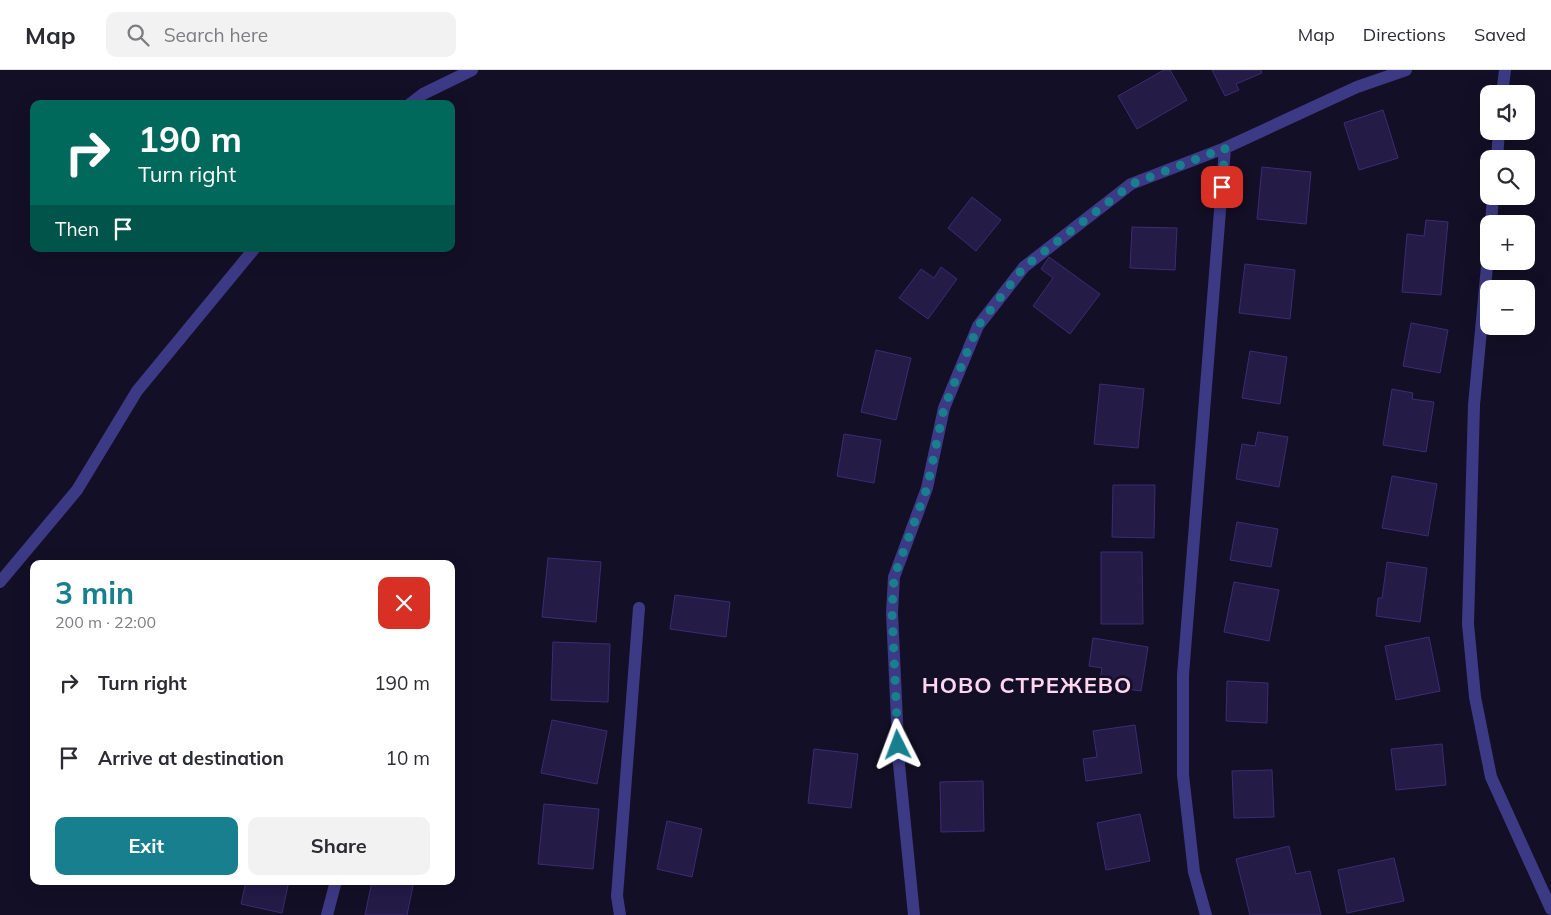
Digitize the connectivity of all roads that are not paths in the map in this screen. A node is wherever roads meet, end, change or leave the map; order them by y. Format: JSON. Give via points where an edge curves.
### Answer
{"nodes":[{"id":1,"x":472,"y":70,"type":"edge"},
{"id":2,"x":1406,"y":70,"type":"edge"},
{"id":3,"x":1505,"y":70,"type":"edge"},
{"id":4,"x":1503,"y":85,"type":"edge"},
{"id":5,"x":415,"y":100,"type":"edge"},
{"id":6,"x":1225,"y":148,"type":"junction"},
{"id":7,"x":252,"y":252,"type":"edge"},
{"id":8,"x":1487,"y":270,"type":"edge"},
{"id":9,"x":0,"y":582,"type":"edge"},
{"id":10,"x":639,"y":608,"type":"dead end"},
{"id":11,"x":335,"y":885,"type":"edge"},
{"id":12,"x":1551,"y":909,"type":"edge"},
{"id":13,"x":327,"y":915,"type":"edge"},
{"id":14,"x":620,"y":915,"type":"edge"},
{"id":15,"x":914,"y":915,"type":"edge"},
{"id":16,"x":1206,"y":915,"type":"edge"}],
"edges":[{"from":1,"to":5,"type":"street"},
{"from":2,"to":6,"type":"street","via":[[1357,87]]},
{"from":3,"to":4,"type":"street"},
{"from":6,"to":15,"type":"street","via":[[1132,184],[1024,267],[978,326],[944,408],[927,488],[894,577],[892,612],[899,764]]},
{"from":6,"to":16,"type":"street","via":[[1183,675],[1183,775],[1194,872]]},
{"from":7,"to":9,"type":"street","via":[[137,391],[77,490]]},
{"from":8,"to":12,"type":"street","via":[[1474,405],[1468,624],[1475,697],[1491,777]]},
{"from":10,"to":14,"type":"street","via":[[617,896]]},
{"from":11,"to":13,"type":"street"}]}
